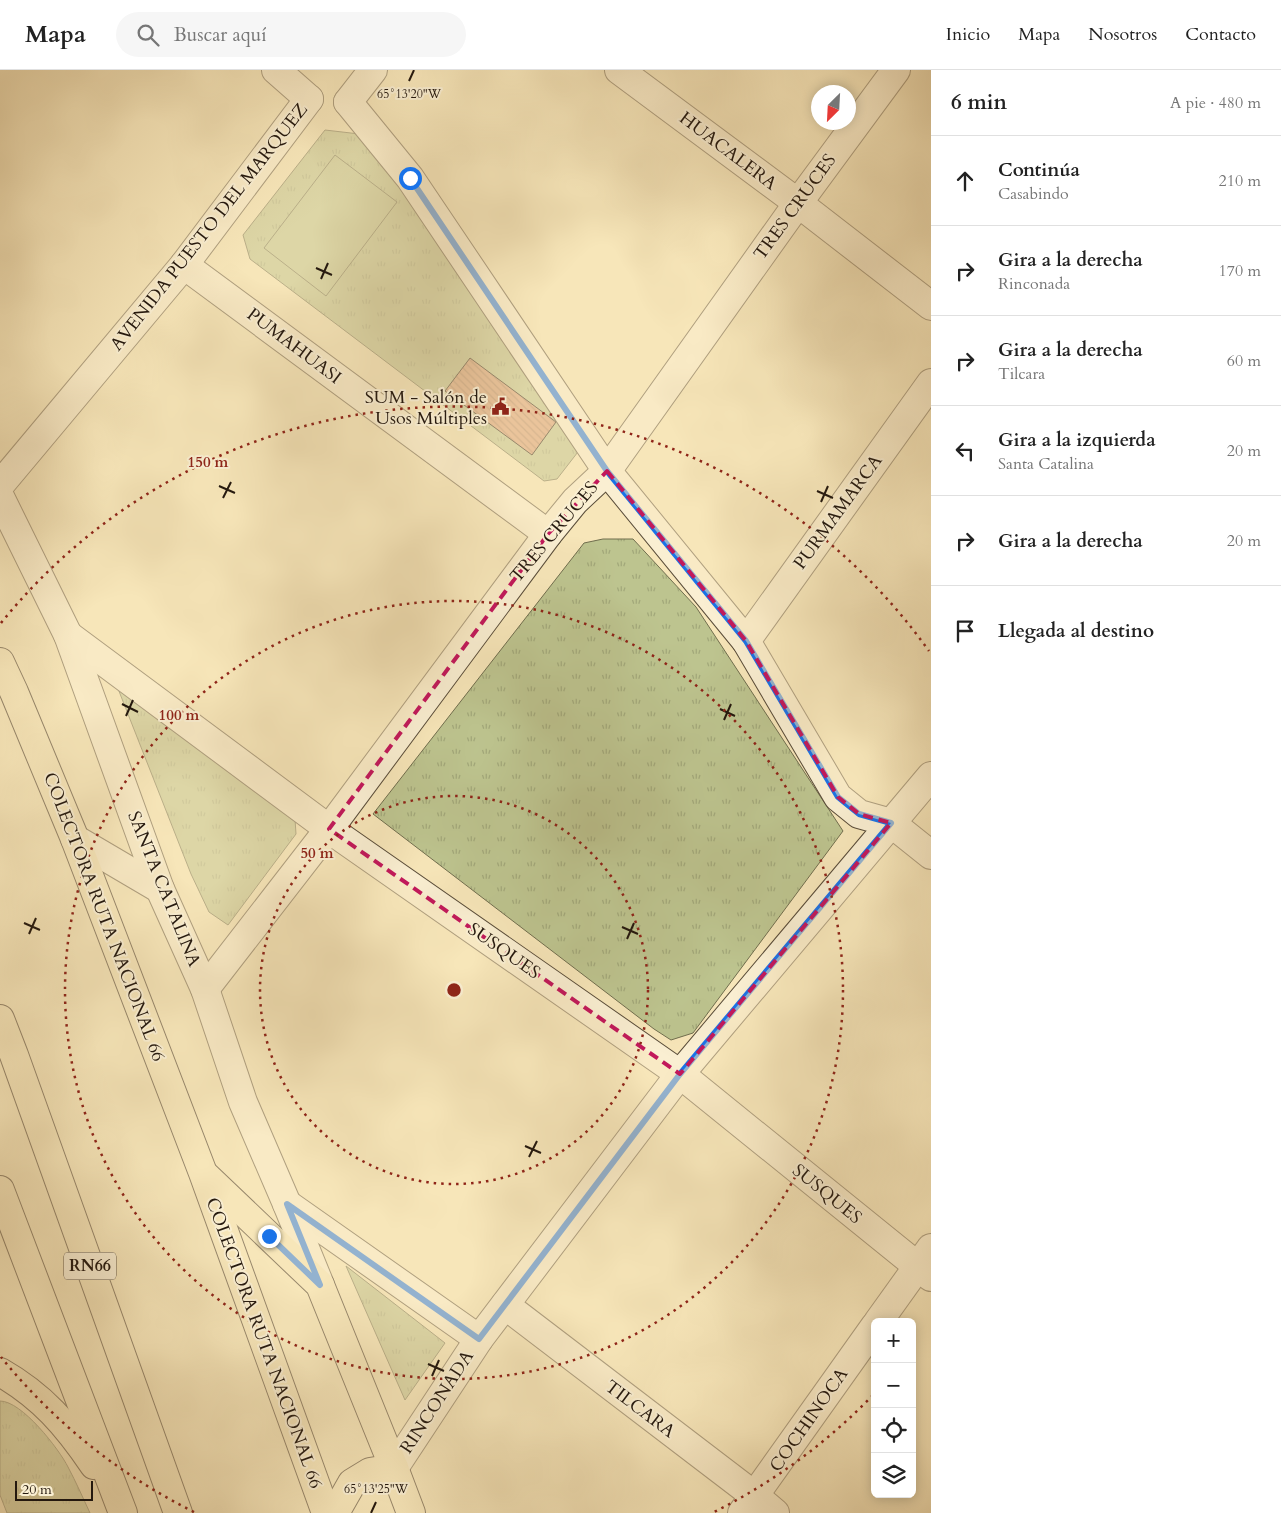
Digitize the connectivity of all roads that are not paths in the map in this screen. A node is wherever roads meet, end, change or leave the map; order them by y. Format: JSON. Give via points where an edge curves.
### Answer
{"nodes":[{"id":1,"x":276,"y":70,"type":"edge"},
{"id":2,"x":373,"y":70,"type":"edge"},
{"id":3,"x":619,"y":70,"type":"edge"},
{"id":4,"x":896,"y":70,"type":"edge"},
{"id":5,"x":309,"y":99,"type":"junction"},
{"id":6,"x":348,"y":102,"type":"junction"},
{"id":7,"x":798,"y":203,"type":"junction"},
{"id":8,"x":184,"y":265,"type":"junction"},
{"id":9,"x":931,"y":306,"type":"edge"},
{"id":10,"x":931,"y":383,"type":"edge"},
{"id":11,"x":607,"y":471,"type":"junction"},
{"id":12,"x":0,"y":485,"type":"edge"},
{"id":13,"x":0,"y":497,"type":"edge"},
{"id":14,"x":548,"y":534,"type":"junction"},
{"id":15,"x":68,"y":635,"type":"junction"},
{"id":16,"x":746,"y":641,"type":"junction"},
{"id":17,"x":0,"y":662,"type":"edge"},
{"id":18,"x":931,"y":776,"type":"edge"},
{"id":19,"x":891,"y":823,"type":"junction"},
{"id":20,"x":329,"y":829,"type":"junction"},
{"id":21,"x":75,"y":839,"type":"junction"},
{"id":22,"x":931,"y":855,"type":"edge"},
{"id":23,"x":160,"y":889,"type":"junction"},
{"id":24,"x":206,"y":989,"type":"junction"},
{"id":25,"x":0,"y":1019,"type":"edge"},
{"id":26,"x":680,"y":1074,"type":"junction"},
{"id":27,"x":203,"y":1173,"type":"junction"},
{"id":28,"x":0,"y":1190,"type":"edge"},
{"id":29,"x":287,"y":1204,"type":"junction"},
{"id":30,"x":926,"y":1264,"type":"edge"},
{"id":31,"x":320,"y":1285,"type":"junction"},
{"id":32,"x":505,"y":1305,"type":"junction"},
{"id":33,"x":881,"y":1318,"type":"edge"},
{"id":34,"x":871,"y":1332,"type":"edge"},
{"id":35,"x":479,"y":1339,"type":"junction"},
{"id":36,"x":6,"y":1378,"type":"edge"},
{"id":37,"x":394,"y":1468,"type":"junction"},
{"id":38,"x":121,"y":1506,"type":"edge"},
{"id":39,"x":757,"y":1507,"type":"edge"},
{"id":40,"x":178,"y":1513,"type":"edge"},
{"id":41,"x":326,"y":1513,"type":"edge"},
{"id":42,"x":335,"y":1513,"type":"edge"},
{"id":43,"x":411,"y":1513,"type":"edge"}],
"edges":[{"from":1,"to":5,"type":"street"},
{"from":2,"to":6,"type":"street"},
{"from":3,"to":7,"type":"street","name":"HUACALERA"},
{"from":4,"to":7,"type":"street","name":"TRES CRUCES"},
{"from":5,"to":6,"type":"street","name":"AVENIDA PUESTO DEL MARQUEZ"},
{"from":5,"to":8,"type":"street","name":"AVENIDA PUESTO DEL MARQUEZ"},
{"from":6,"to":11,"type":"street","via":[[410,178]]},
{"from":7,"to":9,"type":"street","name":"HUACALERA"},
{"from":7,"to":11,"type":"street","name":"TRES CRUCES"},
{"from":8,"to":12,"type":"street","name":"AVENIDA PUESTO DEL MARQUEZ"},
{"from":8,"to":14,"type":"street","name":"PUMAHUASI"},
{"from":10,"to":16,"type":"street","name":"PURMAMARCA"},
{"from":11,"to":14,"type":"street","name":"TRES CRUCES","via":[[575,501]]},
{"from":11,"to":16,"type":"street"},
{"from":13,"to":15,"type":"street","name":"SANTA CATALINA"},
{"from":14,"to":20,"type":"street","name":"TRES CRUCES"},
{"from":15,"to":20,"type":"street","name":"SUSQUES"},
{"from":15,"to":23,"type":"street","name":"SANTA CATALINA"},
{"from":16,"to":19,"type":"street","via":[[838,797],[859,814]]},
{"from":17,"to":21,"type":"main road","name":"COLECTORA RUTA NACIONAL 66"},
{"from":18,"to":19,"type":"street","name":"RINCONADA"},
{"from":19,"to":22,"type":"street"},
{"from":19,"to":26,"type":"street","name":"RINCONADA"},
{"from":20,"to":24,"type":"street","name":"TRES CRUCES"},
{"from":20,"to":26,"type":"street","name":"SUSQUES"},
{"from":21,"to":23,"type":"street"},
{"from":21,"to":27,"type":"main road","name":"COLECTORA RUTA NACIONAL 66"},
{"from":23,"to":24,"type":"street","name":"SANTA CATALINA"},
{"from":24,"to":29,"type":"street","name":"SANTA CATALINA","via":[[243,1102]]},
{"from":25,"to":40,"type":"main road","number":"RN66"},
{"from":26,"to":30,"type":"street","name":"SUSQUES"},
{"from":26,"to":32,"type":"street","name":"RINCONADA"},
{"from":27,"to":31,"type":"main road","name":"COLECTORA RUTA NACIONAL 66"},
{"from":27,"to":41,"type":"main road","name":"COLECTORA RUTA NACIONAL 66"},
{"from":28,"to":38,"type":"main road"},
{"from":29,"to":31,"type":"street","name":"SANTA CATALINA"},
{"from":29,"to":35,"type":"street"},
{"from":30,"to":33,"type":"street"},
{"from":31,"to":37,"type":"main road","name":"COLECTORA RUTA NACIONAL 66"},
{"from":32,"to":35,"type":"street","name":"RINCONADA"},
{"from":32,"to":39,"type":"street","name":"TILCARA"},
{"from":34,"to":39,"type":"street","name":"COCHINOCA"},
{"from":35,"to":37,"type":"street","name":"RINCONADA"},
{"from":36,"to":38,"type":"main road","via":[[48,1407],[78,1441]]},
{"from":37,"to":42,"type":"main road","via":[[370,1472],[352,1483]]},
{"from":37,"to":43,"type":"main road","name":"COLECTORA RUTA NACIONAL 66"}]}
